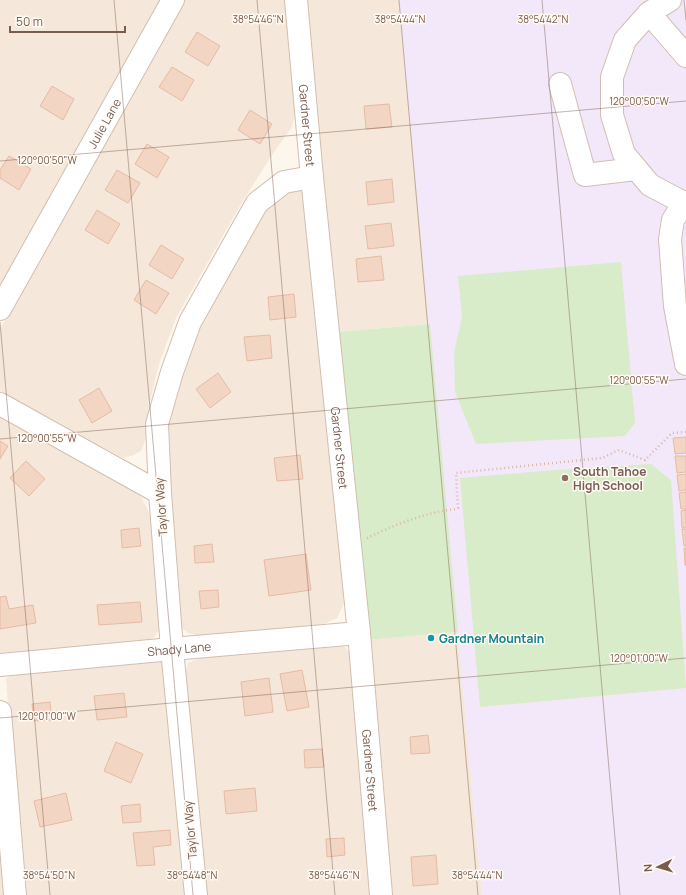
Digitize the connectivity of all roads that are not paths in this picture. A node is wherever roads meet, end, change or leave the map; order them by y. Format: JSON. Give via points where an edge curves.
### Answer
{"nodes":[{"id":1,"x":173,"y":0,"type":"edge"},
{"id":2,"x":296,"y":0,"type":"edge"},
{"id":3,"x":670,"y":0,"type":"edge"},
{"id":4,"x":648,"y":13,"type":"junction"},
{"id":5,"x":686,"y":56,"type":"edge"},
{"id":6,"x":560,"y":84,"type":"dead end"},
{"id":7,"x":636,"y":169,"type":"junction"},
{"id":8,"x":312,"y":177,"type":"junction"},
{"id":9,"x":685,"y":204,"type":"edge"},
{"id":10,"x":0,"y":309,"type":"edge"},
{"id":11,"x":686,"y":364,"type":"edge"},
{"id":12,"x":0,"y":404,"type":"edge"},
{"id":13,"x":160,"y":493,"type":"junction"},
{"id":14,"x":359,"y":633,"type":"junction"},
{"id":15,"x":172,"y":648,"type":"junction"},
{"id":16,"x":0,"y":665,"type":"edge"},
{"id":17,"x":0,"y":712,"type":"edge"},
{"id":18,"x":15,"y":895,"type":"edge"},
{"id":19,"x":196,"y":895,"type":"edge"},
{"id":20,"x":382,"y":895,"type":"edge"}],
"edges":[{"from":1,"to":10,"type":"street","name":"Julie Lane"},
{"from":2,"to":8,"type":"street","name":"Gardner Street"},
{"from":3,"to":4,"type":"street"},
{"from":4,"to":5,"type":"street"},
{"from":4,"to":7,"type":"street","via":[[625,40],[612,77],[612,114],[624,154]]},
{"from":6,"to":7,"type":"street","via":[[585,175]]},
{"from":7,"to":9,"type":"street","via":[[650,185]]},
{"from":8,"to":13,"type":"street","name":"Taylor Way","via":[[284,182],[256,203],[190,322],[157,424]]},
{"from":8,"to":14,"type":"street","name":"Gardner Street"},
{"from":9,"to":11,"type":"street","via":[[674,220],[670,239],[675,306]]},
{"from":12,"to":13,"type":"street"},
{"from":13,"to":15,"type":"street","name":"Taylor Way"},
{"from":14,"to":15,"type":"street","name":"Shady Lane"},
{"from":14,"to":20,"type":"street","name":"Gardner Street"},
{"from":15,"to":16,"type":"street","name":"Shady Lane"},
{"from":15,"to":19,"type":"street","name":"Taylor Way"},
{"from":17,"to":18,"type":"street"}]}
